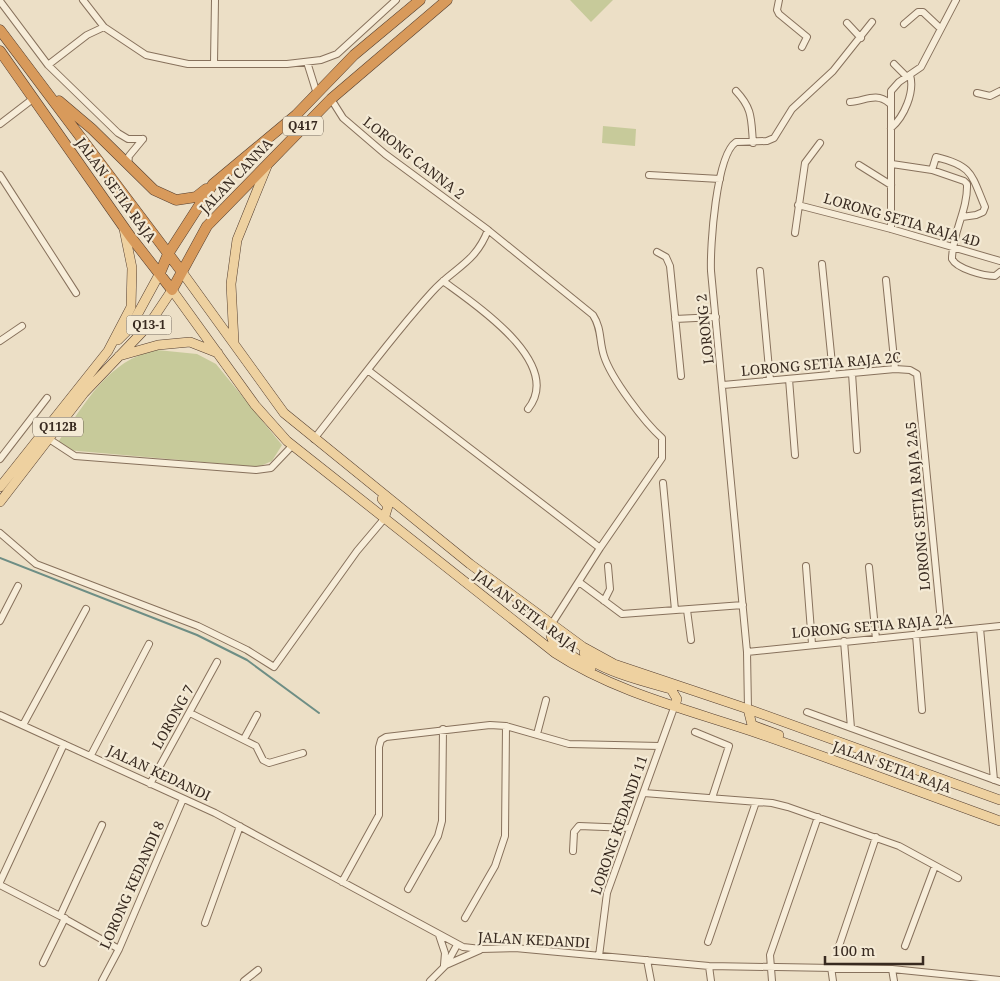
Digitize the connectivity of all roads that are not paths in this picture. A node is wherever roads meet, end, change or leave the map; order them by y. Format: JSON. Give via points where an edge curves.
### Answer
{"nodes":[{"id":1,"x":83,"y":0,"type":"edge"},
{"id":2,"x":215,"y":0,"type":"edge"},
{"id":3,"x":396,"y":0,"type":"edge"},
{"id":4,"x":420,"y":0,"type":"edge"},
{"id":5,"x":447,"y":0,"type":"edge"},
{"id":6,"x":956,"y":0,"type":"edge"},
{"id":7,"x":0,"y":1,"type":"edge"},
{"id":8,"x":778,"y":2,"type":"edge"},
{"id":9,"x":872,"y":22,"type":"dead end"},
{"id":10,"x":847,"y":23,"type":"dead end"},
{"id":11,"x":904,"y":24,"type":"dead end"},
{"id":12,"x":104,"y":27,"type":"junction"},
{"id":13,"x":940,"y":28,"type":"junction"},
{"id":14,"x":0,"y":30,"type":"edge"},
{"id":15,"x":861,"y":38,"type":"junction"},
{"id":16,"x":802,"y":47,"type":"dead end"},
{"id":17,"x":0,"y":52,"type":"edge"},
{"id":18,"x":307,"y":62,"type":"junction"},
{"id":19,"x":214,"y":63,"type":"junction"},
{"id":20,"x":894,"y":64,"type":"dead end"},
{"id":21,"x":48,"y":65,"type":"junction"},
{"id":22,"x":909,"y":76,"type":"junction"},
{"id":23,"x":45,"y":89,"type":"junction"},
{"id":24,"x":736,"y":91,"type":"dead end"},
{"id":25,"x":1000,"y":91,"type":"edge"},
{"id":26,"x":977,"y":93,"type":"dead end"},
{"id":27,"x":317,"y":94,"type":"junction"},
{"id":28,"x":34,"y":98,"type":"junction"},
{"id":29,"x":331,"y":98,"type":"junction"},
{"id":30,"x":850,"y":102,"type":"dead end"},
{"id":31,"x":889,"y":104,"type":"junction"},
{"id":32,"x":0,"y":124,"type":"edge"},
{"id":33,"x":891,"y":128,"type":"junction"},
{"id":34,"x":753,"y":143,"type":"junction"},
{"id":35,"x":820,"y":143,"type":"dead end"},
{"id":36,"x":269,"y":161,"type":"junction"},
{"id":37,"x":892,"y":164,"type":"junction"},
{"id":38,"x":128,"y":165,"type":"junction"},
{"id":39,"x":859,"y":165,"type":"dead end"},
{"id":40,"x":932,"y":170,"type":"junction"},
{"id":41,"x":0,"y":175,"type":"edge"},
{"id":42,"x":649,"y":176,"type":"dead end"},
{"id":43,"x":720,"y":179,"type":"junction"},
{"id":44,"x":213,"y":184,"type":"junction"},
{"id":45,"x":891,"y":185,"type":"junction"},
{"id":46,"x":798,"y":204,"type":"junction"},
{"id":47,"x":962,"y":217,"type":"junction"},
{"id":48,"x":123,"y":226,"type":"junction"},
{"id":49,"x":891,"y":229,"type":"junction"},
{"id":50,"x":488,"y":230,"type":"junction"},
{"id":51,"x":795,"y":233,"type":"dead end"},
{"id":52,"x":494,"y":236,"type":"junction"},
{"id":53,"x":484,"y":240,"type":"junction"},
{"id":54,"x":952,"y":247,"type":"junction"},
{"id":55,"x":656,"y":252,"type":"dead end"},
{"id":56,"x":168,"y":254,"type":"junction"},
{"id":57,"x":1000,"y":261,"type":"edge"},
{"id":58,"x":822,"y":264,"type":"dead end"},
{"id":59,"x":760,"y":271,"type":"dead end"},
{"id":60,"x":182,"y":272,"type":"junction"},
{"id":61,"x":1000,"y":272,"type":"edge"},
{"id":62,"x":160,"y":274,"type":"junction"},
{"id":63,"x":886,"y":280,"type":"dead end"},
{"id":64,"x":443,"y":281,"type":"junction"},
{"id":65,"x":172,"y":290,"type":"junction"},
{"id":66,"x":76,"y":292,"type":"dead end"},
{"id":67,"x":716,"y":317,"type":"junction"},
{"id":68,"x":675,"y":320,"type":"junction"},
{"id":69,"x":22,"y":326,"type":"dead end"},
{"id":70,"x":0,"y":341,"type":"edge"},
{"id":71,"x":234,"y":342,"type":"junction"},
{"id":72,"x":112,"y":345,"type":"junction"},
{"id":73,"x":219,"y":353,"type":"junction"},
{"id":74,"x":119,"y":356,"type":"junction"},
{"id":75,"x":895,"y":369,"type":"junction"},
{"id":76,"x":369,"y":371,"type":"junction"},
{"id":77,"x":852,"y":373,"type":"junction"},
{"id":78,"x":833,"y":374,"type":"junction"},
{"id":79,"x":681,"y":376,"type":"dead end"},
{"id":80,"x":918,"y":377,"type":"joint"},
{"id":81,"x":789,"y":379,"type":"junction"},
{"id":82,"x":770,"y":380,"type":"junction"},
{"id":83,"x":723,"y":385,"type":"junction"},
{"id":84,"x":48,"y":398,"type":"dead end"},
{"id":85,"x":528,"y":409,"type":"dead end"},
{"id":86,"x":49,"y":439,"type":"junction"},
{"id":87,"x":314,"y":439,"type":"junction"},
{"id":88,"x":292,"y":446,"type":"junction"},
{"id":89,"x":858,"y":450,"type":"dead end"},
{"id":90,"x":795,"y":455,"type":"dead end"},
{"id":91,"x":0,"y":459,"type":"edge"},
{"id":92,"x":363,"y":479,"type":"junction"},
{"id":93,"x":663,"y":483,"type":"dead end"},
{"id":94,"x":0,"y":487,"type":"edge"},
{"id":95,"x":0,"y":502,"type":"edge"},
{"id":96,"x":384,"y":519,"type":"junction"},
{"id":97,"x":0,"y":533,"type":"edge"},
{"id":98,"x":600,"y":548,"type":"junction"},
{"id":99,"x":608,"y":566,"type":"dead end"},
{"id":100,"x":806,"y":566,"type":"dead end"},
{"id":101,"x":868,"y":567,"type":"dead end"},
{"id":102,"x":579,"y":582,"type":"junction"},
{"id":103,"x":18,"y":586,"type":"dead end"},
{"id":104,"x":604,"y":601,"type":"junction"},
{"id":105,"x":743,"y":605,"type":"junction"},
{"id":106,"x":86,"y":609,"type":"dead end"},
{"id":107,"x":675,"y":610,"type":"junction"},
{"id":108,"x":687,"y":610,"type":"junction"},
{"id":109,"x":0,"y":621,"type":"edge"},
{"id":110,"x":552,"y":625,"type":"junction"},
{"id":111,"x":1000,"y":626,"type":"edge"},
{"id":112,"x":980,"y":628,"type":"junction"},
{"id":113,"x":942,"y":632,"type":"junction"},
{"id":114,"x":916,"y":635,"type":"junction"},
{"id":115,"x":876,"y":639,"type":"junction"},
{"id":116,"x":691,"y":640,"type":"dead end"},
{"id":117,"x":844,"y":641,"type":"junction"},
{"id":118,"x":149,"y":644,"type":"dead end"},
{"id":119,"x":812,"y":644,"type":"junction"},
{"id":120,"x":583,"y":648,"type":"junction"},
{"id":121,"x":747,"y":652,"type":"junction"},
{"id":122,"x":217,"y":662,"type":"dead end"},
{"id":123,"x":648,"y":696,"type":"junction"},
{"id":124,"x":546,"y":700,"type":"dead end"},
{"id":125,"x":675,"y":706,"type":"junction"},
{"id":126,"x":748,"y":709,"type":"junction"},
{"id":127,"x":922,"y":710,"type":"dead end"},
{"id":128,"x":806,"y":712,"type":"dead end"},
{"id":129,"x":190,"y":713,"type":"junction"},
{"id":130,"x":0,"y":715,"type":"edge"},
{"id":131,"x":257,"y":715,"type":"dead end"},
{"id":132,"x":23,"y":725,"type":"junction"},
{"id":133,"x":506,"y":726,"type":"junction"},
{"id":134,"x":851,"y":728,"type":"junction"},
{"id":135,"x":443,"y":729,"type":"junction"},
{"id":136,"x":696,"y":732,"type":"dead end"},
{"id":137,"x":537,"y":734,"type":"junction"},
{"id":138,"x":244,"y":739,"type":"junction"},
{"id":139,"x":64,"y":744,"type":"junction"},
{"id":140,"x":660,"y":746,"type":"junction"},
{"id":141,"x":797,"y":747,"type":"junction"},
{"id":142,"x":303,"y":753,"type":"dead end"},
{"id":143,"x":91,"y":755,"type":"junction"},
{"id":144,"x":997,"y":781,"type":"edge"},
{"id":145,"x":150,"y":784,"type":"junction"},
{"id":146,"x":644,"y":793,"type":"junction"},
{"id":147,"x":712,"y":798,"type":"junction"},
{"id":148,"x":183,"y":799,"type":"junction"},
{"id":149,"x":1000,"y":800,"type":"edge"},
{"id":150,"x":756,"y":802,"type":"junction"},
{"id":151,"x":818,"y":817,"type":"junction"},
{"id":152,"x":1000,"y":821,"type":"edge"},
{"id":153,"x":102,"y":825,"type":"dead end"},
{"id":154,"x":240,"y":826,"type":"junction"},
{"id":155,"x":630,"y":828,"type":"junction"},
{"id":156,"x":876,"y":837,"type":"junction"},
{"id":157,"x":573,"y":851,"type":"dead end"},
{"id":158,"x":935,"y":866,"type":"junction"},
{"id":159,"x":958,"y":878,"type":"dead end"},
{"id":160,"x":342,"y":882,"type":"junction"},
{"id":161,"x":0,"y":884,"type":"edge"},
{"id":162,"x":408,"y":889,"type":"dead end"},
{"id":163,"x":62,"y":917,"type":"junction"},
{"id":164,"x":465,"y":918,"type":"dead end"},
{"id":165,"x":205,"y":923,"type":"dead end"},
{"id":166,"x":439,"y":935,"type":"junction"},
{"id":167,"x":708,"y":942,"type":"dead end"},
{"id":168,"x":457,"y":945,"type":"junction"},
{"id":169,"x":840,"y":946,"type":"dead end"},
{"id":170,"x":905,"y":946,"type":"dead end"},
{"id":171,"x":119,"y":949,"type":"junction"},
{"id":172,"x":481,"y":949,"type":"junction"},
{"id":173,"x":599,"y":956,"type":"junction"},
{"id":174,"x":647,"y":960,"type":"junction"},
{"id":175,"x":43,"y":963,"type":"dead end"},
{"id":176,"x":446,"y":965,"type":"junction"},
{"id":177,"x":769,"y":965,"type":"junction"},
{"id":178,"x":709,"y":966,"type":"junction"},
{"id":179,"x":831,"y":967,"type":"junction"},
{"id":180,"x":892,"y":969,"type":"junction"},
{"id":181,"x":258,"y":970,"type":"dead end"},
{"id":182,"x":441,"y":970,"type":"junction"},
{"id":183,"x":1000,"y":980,"type":"edge"},
{"id":184,"x":102,"y":981,"type":"edge"},
{"id":185,"x":244,"y":981,"type":"edge"},
{"id":186,"x":430,"y":981,"type":"edge"},
{"id":187,"x":651,"y":981,"type":"edge"},
{"id":188,"x":711,"y":981,"type":"edge"},
{"id":189,"x":772,"y":981,"type":"edge"},
{"id":190,"x":833,"y":981,"type":"edge"},
{"id":191,"x":894,"y":981,"type":"edge"}],
"edges":[{"from":1,"to":12,"type":"street"},
{"from":2,"to":19,"type":"street"},
{"from":3,"to":18,"type":"street","via":[[337,54]]},
{"from":4,"to":27,"type":"highway","name":"JALAN CANNA","number":"Q417","via":[[354,55]]},
{"from":5,"to":29,"type":"highway","name":"JALAN CANNA","number":"Q417"},
{"from":6,"to":13,"type":"street"},
{"from":7,"to":21,"type":"street"},
{"from":8,"to":16,"type":"street","via":[[776,10],[779,14],[805,34],[806,41]]},
{"from":9,"to":15,"type":"street","name":"LORONG 2"},
{"from":10,"to":15,"type":"street"},
{"from":11,"to":13,"type":"street","via":[[918,12],[923,12]]},
{"from":12,"to":19,"type":"street","via":[[146,55],[188,64]]},
{"from":12,"to":21,"type":"street"},
{"from":13,"to":22,"type":"street","via":[[921,67]]},
{"from":14,"to":23,"type":"highway","name":"JALAN SETIA RAJA"},
{"from":15,"to":34,"type":"street","name":"LORONG 2","via":[[833,71],[792,109],[774,138]]},
{"from":17,"to":28,"type":"highway","name":"JALAN SETIA RAJA"},
{"from":18,"to":19,"type":"street"},
{"from":18,"to":27,"type":"street"},
{"from":20,"to":22,"type":"street"},
{"from":21,"to":38,"type":"street","via":[[118,133],[128,139],[143,139],[129,156]]},
{"from":22,"to":31,"type":"street","via":[[891,91]]},
{"from":22,"to":33,"type":"street","via":[[912,80],[906,107]]},
{"from":23,"to":38,"type":"highway"},
{"from":23,"to":56,"type":"highway","name":"JALAN SETIA RAJA"},
{"from":24,"to":34,"type":"street","via":[[747,102],[750,111]]},
{"from":25,"to":26,"type":"street","via":[[992,96]]},
{"from":27,"to":44,"type":"highway","name":"JALAN CANNA","number":"Q417"},
{"from":28,"to":32,"type":"street"},
{"from":28,"to":48,"type":"highway","name":"JALAN SETIA RAJA"},
{"from":29,"to":36,"type":"highway","name":"JALAN CANNA","number":"Q417"},
{"from":29,"to":50,"type":"street","name":"LORONG CANNA 2","via":[[343,118],[385,154]]},
{"from":30,"to":31,"type":"street","via":[[880,97]]},
{"from":31,"to":33,"type":"street"},
{"from":33,"to":37,"type":"street"},
{"from":34,"to":43,"type":"street","name":"LORONG 2","via":[[736,142],[731,145],[723,160]]},
{"from":35,"to":46,"type":"street","via":[[806,161]]},
{"from":36,"to":60,"type":"highway","name":"JALAN CANNA","number":"Q417","via":[[207,226]]},
{"from":36,"to":71,"type":"main road","via":[[237,240],[232,284]]},
{"from":37,"to":40,"type":"street"},
{"from":37,"to":45,"type":"street"},
{"from":38,"to":44,"type":"highway","via":[[154,190],[176,200],[196,197]]},
{"from":39,"to":45,"type":"street"},
{"from":40,"to":47,"type":"street","via":[[959,178],[967,184]]},
{"from":40,"to":47,"type":"street","via":[[936,158],[970,171],[985,207],[976,216]]},
{"from":41,"to":66,"type":"street"},
{"from":42,"to":43,"type":"street"},
{"from":43,"to":67,"type":"street","name":"LORONG 2","via":[[711,251]]},
{"from":44,"to":56,"type":"highway","name":"JALAN CANNA","number":"Q417"},
{"from":45,"to":49,"type":"street"},
{"from":46,"to":49,"type":"street","name":"LORONG SETIA RAJA 4D"},
{"from":46,"to":51,"type":"street"},
{"from":47,"to":54,"type":"street"},
{"from":48,"to":62,"type":"highway","name":"JALAN SETIA RAJA"},
{"from":48,"to":72,"type":"main road","via":[[131,254],[131,307]]},
{"from":49,"to":54,"type":"street","name":"LORONG SETIA RAJA 4D"},
{"from":50,"to":52,"type":"street","name":"LORONG CANNA 2"},
{"from":50,"to":53,"type":"street"},
{"from":52,"to":53,"type":"street"},
{"from":52,"to":98,"type":"street","name":"LORONG CANNA 2","via":[[593,315],[599,324],[605,358],[644,422],[662,438],[662,458]]},
{"from":53,"to":64,"type":"street","via":[[465,265]]},
{"from":54,"to":57,"type":"street","name":"LORONG SETIA RAJA 4D"},
{"from":54,"to":61,"type":"street","via":[[952,259],[958,265],[990,276]]},
{"from":55,"to":68,"type":"street","via":[[666,257],[670,266]]},
{"from":56,"to":60,"type":"highway","name":"JALAN SETIA RAJA"},
{"from":56,"to":62,"type":"highway","number":"Q417"},
{"from":58,"to":78,"type":"street"},
{"from":59,"to":82,"type":"street"},
{"from":60,"to":65,"type":"highway","name":"JALAN CANNA","number":"Q417"},
{"from":60,"to":71,"type":"main road","name":"JALAN SETIA RAJA"},
{"from":62,"to":65,"type":"highway","name":"JALAN SETIA RAJA"},
{"from":62,"to":72,"type":"main road","via":[[130,328]]},
{"from":63,"to":75,"type":"street"},
{"from":64,"to":76,"type":"street","via":[[400,328]]},
{"from":64,"to":85,"type":"street","via":[[480,308],[521,347],[536,386]]},
{"from":65,"to":73,"type":"main road","name":"JALAN SETIA RAJA"},
{"from":65,"to":74,"type":"main road","name":"JALAN CANNA","number":"Q13-1","via":[[148,326]]},
{"from":67,"to":68,"type":"street"},
{"from":67,"to":83,"type":"street","name":"LORONG 2"},
{"from":68,"to":79,"type":"street"},
{"from":69,"to":70,"type":"street"},
{"from":71,"to":87,"type":"main road","name":"JALAN SETIA RAJA","via":[[284,413]]},
{"from":72,"to":94,"type":"main road"},
{"from":73,"to":74,"type":"main road","via":[[190,342],[158,344]]},
{"from":73,"to":88,"type":"main road","name":"JALAN SETIA RAJA","via":[[255,405]]},
{"from":74,"to":86,"type":"main road","number":"Q112B","via":[[84,393]]},
{"from":75,"to":77,"type":"street","name":"LORONG SETIA RAJA 2C"},
{"from":75,"to":80,"type":"street","name":"LORONG SETIA RAJA 2C","via":[[910,370]]},
{"from":76,"to":87,"type":"street"},
{"from":76,"to":98,"type":"street"},
{"from":77,"to":78,"type":"street","name":"LORONG SETIA RAJA 2C"},
{"from":77,"to":89,"type":"street"},
{"from":78,"to":81,"type":"street","name":"LORONG SETIA RAJA 2C"},
{"from":80,"to":113,"type":"street","name":"LORONG SETIA RAJA 2A5"},
{"from":81,"to":82,"type":"street","name":"LORONG SETIA RAJA 2C"},
{"from":81,"to":90,"type":"street"},
{"from":82,"to":83,"type":"street","name":"LORONG SETIA RAJA 2C"},
{"from":83,"to":105,"type":"street","name":"LORONG 2"},
{"from":84,"to":91,"type":"street"},
{"from":86,"to":88,"type":"street","via":[[75,456],[256,470],[272,468]]},
{"from":86,"to":95,"type":"main road","number":"Q112B"},
{"from":87,"to":92,"type":"main road","name":"JALAN SETIA RAJA"},
{"from":88,"to":96,"type":"main road","name":"JALAN SETIA RAJA"},
{"from":92,"to":96,"type":"main road","via":[[388,506]]},
{"from":92,"to":110,"type":"main road","name":"JALAN SETIA RAJA"},
{"from":93,"to":107,"type":"street"},
{"from":96,"to":97,"type":"street","via":[[357,551],[274,667],[198,626],[36,564]]},
{"from":96,"to":123,"type":"main road","name":"JALAN SETIA RAJA","via":[[555,653],[576,666]]},
{"from":98,"to":102,"type":"street","name":"LORONG CANNA 2"},
{"from":99,"to":104,"type":"street","via":[[610,589]]},
{"from":100,"to":119,"type":"street"},
{"from":101,"to":115,"type":"street"},
{"from":102,"to":104,"type":"street"},
{"from":102,"to":110,"type":"street","name":"LORONG CANNA 2"},
{"from":103,"to":109,"type":"street"},
{"from":104,"to":107,"type":"street","via":[[622,614]]},
{"from":105,"to":108,"type":"street"},
{"from":105,"to":121,"type":"street","name":"LORONG 2"},
{"from":106,"to":132,"type":"street"},
{"from":107,"to":108,"type":"street"},
{"from":108,"to":116,"type":"street"},
{"from":110,"to":120,"type":"main road","name":"JALAN SETIA RAJA"},
{"from":110,"to":123,"type":"main road","via":[[550,636],[554,644],[588,666],[640,687]]},
{"from":111,"to":112,"type":"street","name":"LORONG SETIA RAJA 2A"},
{"from":112,"to":113,"type":"street","name":"LORONG SETIA RAJA 2A"},
{"from":112,"to":144,"type":"street"},
{"from":113,"to":114,"type":"street","name":"LORONG SETIA RAJA 2A"},
{"from":114,"to":115,"type":"street","name":"LORONG SETIA RAJA 2A"},
{"from":114,"to":127,"type":"street"},
{"from":115,"to":117,"type":"street","name":"LORONG SETIA RAJA 2A"},
{"from":117,"to":119,"type":"street","name":"LORONG SETIA RAJA 2A"},
{"from":117,"to":134,"type":"street"},
{"from":118,"to":143,"type":"street"},
{"from":119,"to":121,"type":"street","name":"LORONG SETIA RAJA 2A"},
{"from":120,"to":125,"type":"main road","via":[[585,656],[596,663],[671,690],[676,698]]},
{"from":120,"to":126,"type":"main road","name":"JALAN SETIA RAJA","via":[[614,664]]},
{"from":121,"to":126,"type":"street","name":"LORONG 2"},
{"from":122,"to":129,"type":"street","name":"LORONG 7"},
{"from":123,"to":125,"type":"main road","name":"JALAN SETIA RAJA"},
{"from":124,"to":137,"type":"street"},
{"from":125,"to":140,"type":"street","name":"LORONG KEDANDI 11"},
{"from":125,"to":141,"type":"main road","name":"JALAN SETIA RAJA"},
{"from":126,"to":141,"type":"main road","via":[[752,725],[790,739]]},
{"from":126,"to":149,"type":"main road","name":"JALAN SETIA RAJA"},
{"from":128,"to":134,"type":"street"},
{"from":129,"to":138,"type":"street"},
{"from":129,"to":145,"type":"street","name":"LORONG 7"},
{"from":130,"to":132,"type":"street","name":"JALAN KEDANDI"},
{"from":131,"to":138,"type":"street"},
{"from":132,"to":139,"type":"street","name":"JALAN KEDANDI"},
{"from":133,"to":135,"type":"street"},
{"from":133,"to":137,"type":"street"},
{"from":133,"to":164,"type":"street","via":[[505,836],[495,866]]},
{"from":134,"to":144,"type":"street"},
{"from":135,"to":160,"type":"street","via":[[381,740],[379,815]]},
{"from":135,"to":162,"type":"street","via":[[442,821],[438,836]]},
{"from":136,"to":147,"type":"street","via":[[729,746]]},
{"from":137,"to":140,"type":"street","via":[[569,744]]},
{"from":138,"to":142,"type":"street","via":[[256,746],[268,763]]},
{"from":139,"to":143,"type":"street","name":"JALAN KEDANDI"},
{"from":139,"to":161,"type":"street"},
{"from":140,"to":146,"type":"street","name":"LORONG KEDANDI 11"},
{"from":141,"to":152,"type":"main road","name":"JALAN SETIA RAJA"},
{"from":143,"to":145,"type":"street","name":"JALAN KEDANDI"},
{"from":145,"to":148,"type":"street","name":"JALAN KEDANDI"},
{"from":146,"to":147,"type":"street"},
{"from":146,"to":155,"type":"street","name":"LORONG KEDANDI 11"},
{"from":147,"to":150,"type":"street"},
{"from":148,"to":154,"type":"street","name":"JALAN KEDANDI"},
{"from":148,"to":171,"type":"street","name":"LORONG KEDANDI 8"},
{"from":150,"to":151,"type":"street","via":[[788,807]]},
{"from":150,"to":167,"type":"street"},
{"from":151,"to":156,"type":"street"},
{"from":151,"to":177,"type":"street"},
{"from":153,"to":163,"type":"street"},
{"from":154,"to":160,"type":"street","name":"JALAN KEDANDI"},
{"from":154,"to":165,"type":"street"},
{"from":155,"to":157,"type":"street","via":[[579,826],[574,832]]},
{"from":155,"to":173,"type":"street","name":"LORONG KEDANDI 11","via":[[607,892]]},
{"from":156,"to":158,"type":"street"},
{"from":156,"to":169,"type":"street"},
{"from":158,"to":159,"type":"street"},
{"from":158,"to":170,"type":"street"},
{"from":160,"to":166,"type":"street","name":"JALAN KEDANDI"},
{"from":161,"to":163,"type":"street"},
{"from":163,"to":171,"type":"street"},
{"from":163,"to":175,"type":"street"},
{"from":166,"to":168,"type":"street","name":"JALAN KEDANDI"},
{"from":166,"to":182,"type":"street","via":[[445,959]]},
{"from":168,"to":172,"type":"street","name":"JALAN KEDANDI"},
{"from":168,"to":176,"type":"street"},
{"from":171,"to":184,"type":"street","name":"LORONG KEDANDI 8"},
{"from":172,"to":173,"type":"street","name":"JALAN KEDANDI","via":[[515,948]]},
{"from":172,"to":176,"type":"street"},
{"from":173,"to":174,"type":"street","name":"JALAN KEDANDI"},
{"from":174,"to":178,"type":"street","name":"JALAN KEDANDI"},
{"from":174,"to":187,"type":"street"},
{"from":176,"to":182,"type":"street"},
{"from":177,"to":178,"type":"street","name":"JALAN KEDANDI"},
{"from":177,"to":179,"type":"street","name":"JALAN KEDANDI"},
{"from":177,"to":189,"type":"street"},
{"from":178,"to":188,"type":"street"},
{"from":179,"to":180,"type":"street","name":"JALAN KEDANDI"},
{"from":179,"to":190,"type":"street"},
{"from":180,"to":183,"type":"street","name":"JALAN KEDANDI"},
{"from":180,"to":191,"type":"street"},
{"from":181,"to":185,"type":"street"},
{"from":182,"to":186,"type":"street"}]}
